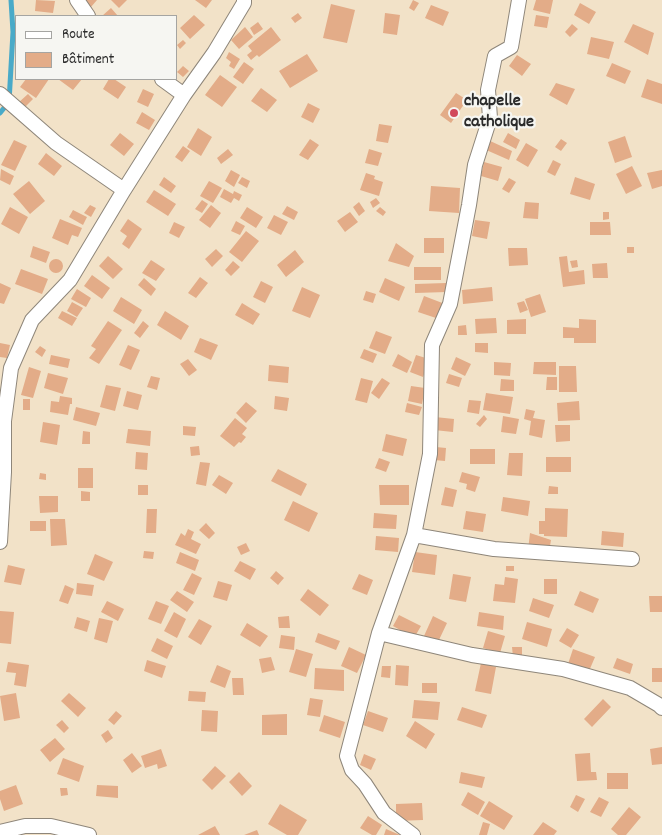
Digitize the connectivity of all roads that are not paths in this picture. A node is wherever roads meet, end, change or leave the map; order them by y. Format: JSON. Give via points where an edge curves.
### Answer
{"nodes":[{"id":1,"x":76,"y":0,"type":"edge"},
{"id":2,"x":244,"y":0,"type":"edge"},
{"id":3,"x":519,"y":0,"type":"edge"},
{"id":4,"x":87,"y":15,"type":"edge"},
{"id":5,"x":163,"y":80,"type":"edge"},
{"id":6,"x":0,"y":94,"type":"edge"},
{"id":7,"x":184,"y":95,"type":"junction"},
{"id":8,"x":124,"y":190,"type":"junction"},
{"id":9,"x":414,"y":534,"type":"junction"},
{"id":10,"x":0,"y":542,"type":"edge"},
{"id":11,"x":632,"y":559,"type":"dead end"},
{"id":12,"x":379,"y":634,"type":"junction"},
{"id":13,"x":662,"y":708,"type":"edge"},
{"id":14,"x":0,"y":832,"type":"edge"},
{"id":15,"x":89,"y":835,"type":"edge"},
{"id":16,"x":413,"y":835,"type":"edge"}],
"edges":[{"from":1,"to":4,"type":"street"},
{"from":2,"to":7,"type":"street","via":[[214,53]]},
{"from":3,"to":9,"type":"street","via":[[511,47],[495,56],[488,90],[490,118],[475,165],[450,304],[432,345],[430,454]]},
{"from":5,"to":7,"type":"street"},
{"from":6,"to":8,"type":"street","via":[[56,144]]},
{"from":7,"to":8,"type":"street"},
{"from":8,"to":10,"type":"street","via":[[70,280],[32,320],[11,368],[4,421]]},
{"from":9,"to":11,"type":"street","via":[[494,549]]},
{"from":9,"to":12,"type":"street"},
{"from":12,"to":13,"type":"street","via":[[472,655],[563,669],[630,688]]},
{"from":12,"to":16,"type":"street","via":[[347,756],[352,770],[384,813]]},
{"from":14,"to":15,"type":"street","via":[[25,826],[50,826]]}]}
